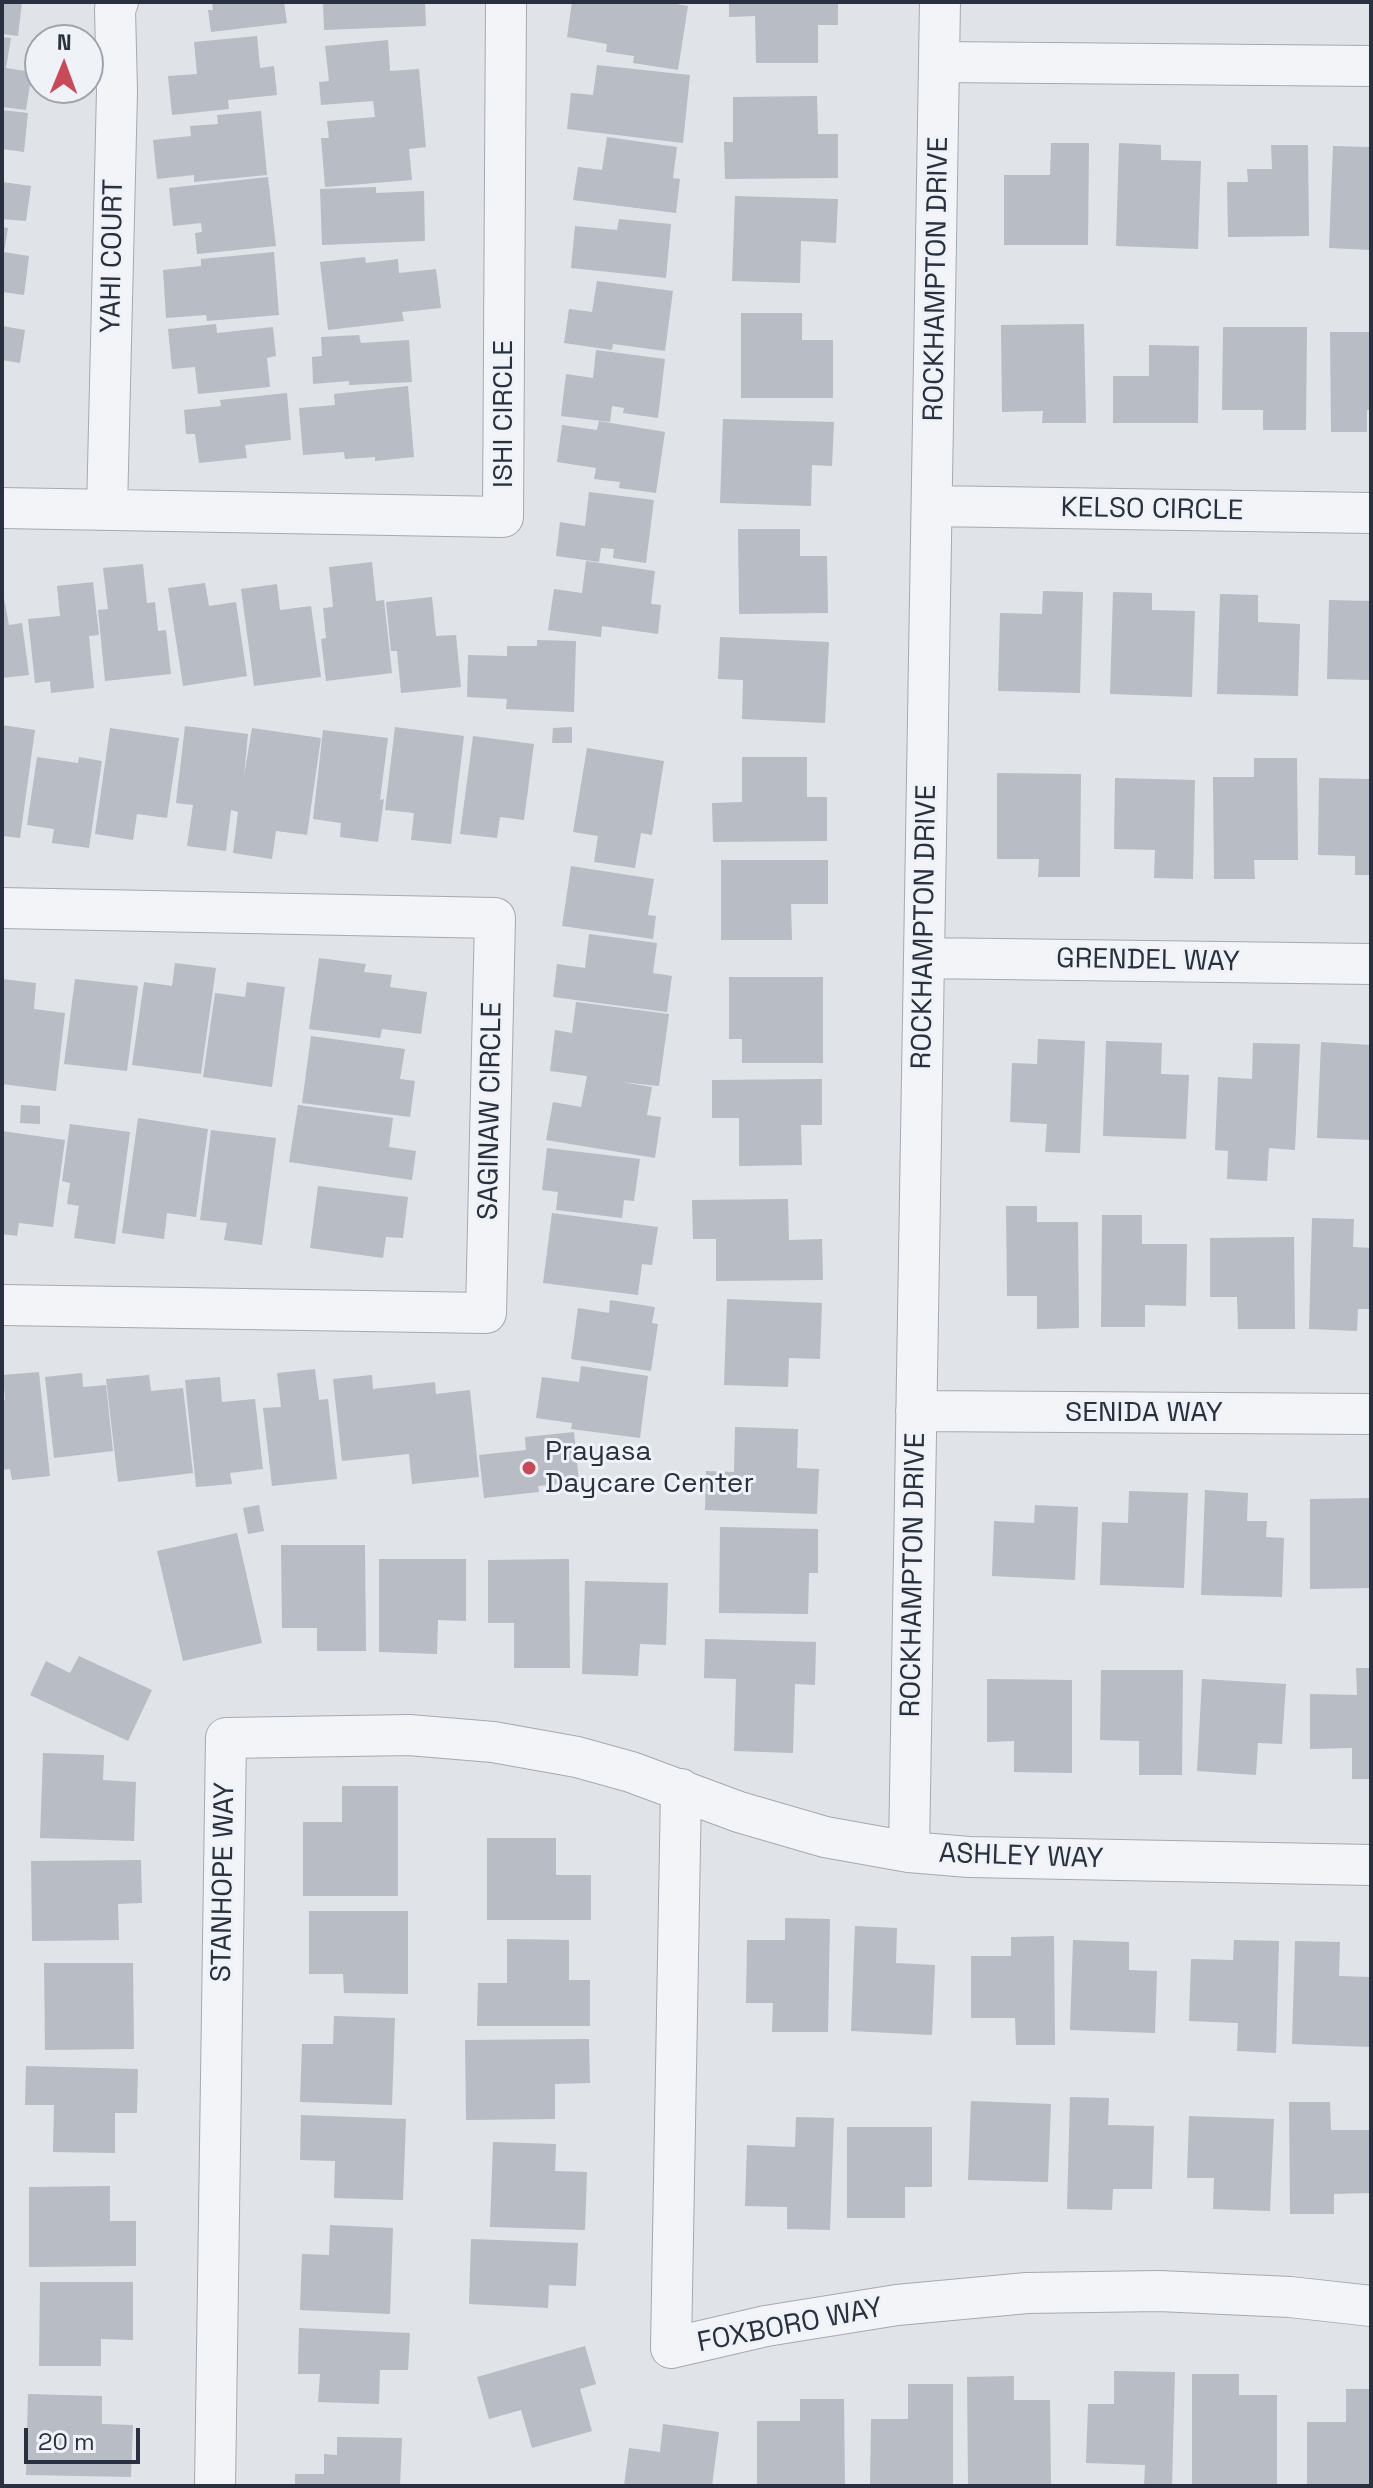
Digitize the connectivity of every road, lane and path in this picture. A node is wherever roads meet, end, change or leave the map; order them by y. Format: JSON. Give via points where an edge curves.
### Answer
{"nodes":[{"id":1,"x":118,"y":2,"type":"edge"},
{"id":2,"x":506,"y":2,"type":"edge"},
{"id":3,"x":940,"y":2,"type":"edge"},
{"id":4,"x":941,"y":62,"type":"junction"},
{"id":5,"x":1371,"y":66,"type":"edge"},
{"id":6,"x":933,"y":506,"type":"junction"},
{"id":7,"x":2,"y":508,"type":"edge"},
{"id":8,"x":107,"y":510,"type":"junction"},
{"id":9,"x":1371,"y":513,"type":"edge"},
{"id":10,"x":2,"y":908,"type":"edge"},
{"id":11,"x":924,"y":958,"type":"junction"},
{"id":12,"x":1371,"y":964,"type":"edge"},
{"id":13,"x":2,"y":1305,"type":"edge"},
{"id":14,"x":916,"y":1411,"type":"junction"},
{"id":15,"x":1371,"y":1414,"type":"edge"},
{"id":16,"x":681,"y":1789,"type":"junction"},
{"id":17,"x":909,"y":1852,"type":"junction"},
{"id":18,"x":1371,"y":1865,"type":"edge"},
{"id":19,"x":1371,"y":2306,"type":"edge"},
{"id":20,"x":215,"y":2486,"type":"edge"}],
"edges":[{"from":1,"to":8,"type":"street","name":"YAHI COURT"},
{"from":2,"to":8,"type":"street","name":"ISHI CIRCLE","via":[[503,517]]},
{"from":3,"to":4,"type":"street","name":"ROCKHAMPTON DRIVE"},
{"from":4,"to":5,"type":"street"},
{"from":4,"to":6,"type":"street","name":"ROCKHAMPTON DRIVE"},
{"from":6,"to":9,"type":"street","name":"KELSO CIRCLE"},
{"from":6,"to":11,"type":"street","name":"ROCKHAMPTON DRIVE"},
{"from":7,"to":8,"type":"street","name":"ISHI CIRCLE"},
{"from":10,"to":13,"type":"street","name":"SAGINAW CIRCLE","via":[[495,918],[486,1313]]},
{"from":11,"to":12,"type":"street","name":"GRENDEL WAY"},
{"from":11,"to":14,"type":"street","name":"ROCKHAMPTON DRIVE"},
{"from":14,"to":15,"type":"street","name":"SENIDA WAY"},
{"from":14,"to":17,"type":"street","name":"ROCKHAMPTON DRIVE"},
{"from":16,"to":17,"type":"street","name":"ASHLEY WAY","via":[[825,1837]]},
{"from":16,"to":19,"type":"street","name":"FOXBORO WAY","via":[[671,2348],[897,2305],[1027,2293],[1159,2291]]},
{"from":16,"to":20,"type":"street","name":"STANHOPE WAY","via":[[577,1757],[493,1742],[409,1735],[226,1738]]},
{"from":17,"to":18,"type":"street","name":"ASHLEY WAY"}]}
